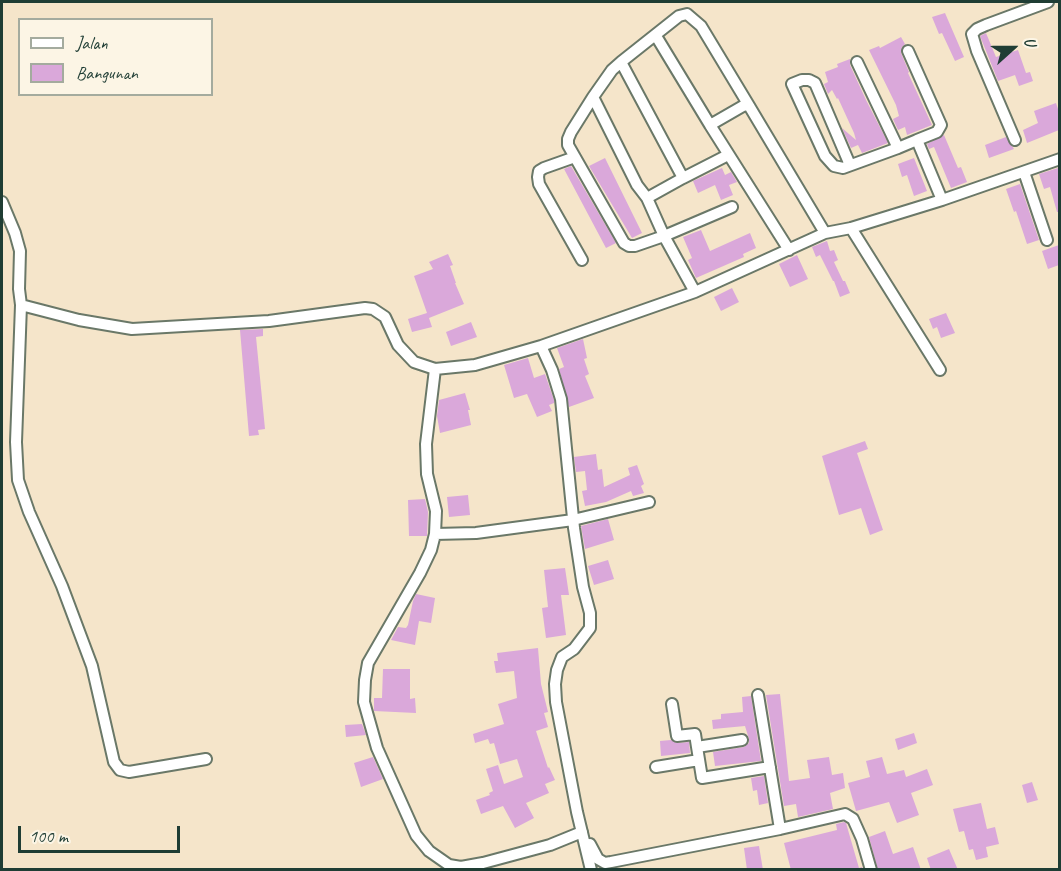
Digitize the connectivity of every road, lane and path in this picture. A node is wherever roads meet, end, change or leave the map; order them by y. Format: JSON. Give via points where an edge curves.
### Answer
{"nodes":[{"id":1,"x":1048,"y":2,"type":"edge"},
{"id":2,"x":656,"y":36,"type":"junction"},
{"id":3,"x":908,"y":51,"type":"dead end"},
{"id":4,"x":857,"y":62,"type":"dead end"},
{"id":5,"x":621,"y":63,"type":"junction"},
{"id":6,"x":592,"y":97,"type":"junction"},
{"id":7,"x":748,"y":105,"type":"junction"},
{"id":8,"x":710,"y":125,"type":"junction"},
{"id":9,"x":1015,"y":140,"type":"dead end"},
{"id":10,"x":917,"y":141,"type":"junction"},
{"id":11,"x":898,"y":148,"type":"junction"},
{"id":12,"x":728,"y":155,"type":"junction"},
{"id":13,"x":575,"y":157,"type":"junction"},
{"id":14,"x":1059,"y":159,"type":"edge"},
{"id":15,"x":850,"y":165,"type":"junction"},
{"id":16,"x":1024,"y":172,"type":"junction"},
{"id":17,"x":683,"y":178,"type":"junction"},
{"id":18,"x":647,"y":198,"type":"junction"},
{"id":19,"x":942,"y":200,"type":"junction"},
{"id":20,"x":2,"y":202,"type":"edge"},
{"id":21,"x":732,"y":207,"type":"dead end"},
{"id":22,"x":851,"y":228,"type":"junction"},
{"id":23,"x":825,"y":233,"type":"junction"},
{"id":24,"x":664,"y":236,"type":"junction"},
{"id":25,"x":1047,"y":240,"type":"dead end"},
{"id":26,"x":789,"y":250,"type":"junction"},
{"id":27,"x":582,"y":260,"type":"dead end"},
{"id":28,"x":695,"y":292,"type":"junction"},
{"id":29,"x":21,"y":305,"type":"junction"},
{"id":30,"x":541,"y":346,"type":"junction"},
{"id":31,"x":435,"y":369,"type":"junction"},
{"id":32,"x":940,"y":370,"type":"dead end"},
{"id":33,"x":649,"y":502,"type":"dead end"},
{"id":34,"x":573,"y":520,"type":"junction"},
{"id":35,"x":435,"y":534,"type":"junction"},
{"id":36,"x":758,"y":695,"type":"dead end"},
{"id":37,"x":672,"y":704,"type":"dead end"},
{"id":38,"x":742,"y":740,"type":"dead end"},
{"id":39,"x":697,"y":747,"type":"junction"},
{"id":40,"x":206,"y":759,"type":"dead end"},
{"id":41,"x":699,"y":760,"type":"junction"},
{"id":42,"x":656,"y":767,"type":"dead end"},
{"id":43,"x":770,"y":767,"type":"junction"},
{"id":44,"x":780,"y":829,"type":"junction"},
{"id":45,"x":582,"y":832,"type":"junction"},
{"id":46,"x":591,"y":870,"type":"edge"},
{"id":47,"x":871,"y":870,"type":"edge"}],
"edges":[{"from":1,"to":9,"type":"street","via":[[972,34]]},
{"from":2,"to":5,"type":"street"},
{"from":2,"to":7,"type":"street","via":[[679,16],[687,14],[694,18]]},
{"from":2,"to":8,"type":"street"},
{"from":3,"to":10,"type":"street","via":[[941,125],[937,132]]},
{"from":4,"to":11,"type":"street"},
{"from":5,"to":6,"type":"street"},
{"from":5,"to":17,"type":"street"},
{"from":6,"to":13,"type":"street","via":[[568,139]]},
{"from":6,"to":18,"type":"street"},
{"from":7,"to":8,"type":"street"},
{"from":7,"to":23,"type":"street"},
{"from":8,"to":12,"type":"street"},
{"from":10,"to":11,"type":"street"},
{"from":10,"to":19,"type":"street"},
{"from":11,"to":15,"type":"street"},
{"from":12,"to":17,"type":"street"},
{"from":12,"to":26,"type":"street"},
{"from":13,"to":24,"type":"street","via":[[624,243],[635,246]]},
{"from":13,"to":27,"type":"street","via":[[544,168],[538,177]]},
{"from":14,"to":16,"type":"street"},
{"from":15,"to":15,"type":"street","via":[[815,83],[802,80],[792,84],[828,161],[837,168]]},
{"from":16,"to":19,"type":"street"},
{"from":16,"to":25,"type":"street"},
{"from":17,"to":18,"type":"street"},
{"from":18,"to":24,"type":"street"},
{"from":19,"to":22,"type":"street"},
{"from":20,"to":29,"type":"street","via":[[20,251]]},
{"from":21,"to":24,"type":"street"},
{"from":22,"to":23,"type":"street"},
{"from":22,"to":32,"type":"street"},
{"from":23,"to":26,"type":"street"},
{"from":24,"to":28,"type":"street"},
{"from":26,"to":28,"type":"street"},
{"from":28,"to":30,"type":"street"},
{"from":29,"to":31,"type":"street","via":[[125,329],[269,321],[373,309],[385,317],[398,345],[414,362]]},
{"from":29,"to":40,"type":"street","via":[[18,480],[92,666],[114,762],[120,770],[129,772]]},
{"from":30,"to":31,"type":"street","via":[[475,365]]},
{"from":30,"to":34,"type":"street","via":[[561,399]]},
{"from":31,"to":35,"type":"street","via":[[426,444],[427,474],[436,511]]},
{"from":33,"to":34,"type":"street"},
{"from":34,"to":35,"type":"street","via":[[476,533]]},
{"from":34,"to":45,"type":"street","via":[[590,628],[574,649],[562,657],[555,684]]},
{"from":35,"to":45,"type":"street","via":[[420,573],[368,663],[365,680],[364,702],[377,748],[416,835],[429,851],[449,865],[461,867]]},
{"from":36,"to":43,"type":"street"},
{"from":37,"to":39,"type":"street","via":[[677,736],[695,734]]},
{"from":38,"to":39,"type":"street"},
{"from":39,"to":41,"type":"street"},
{"from":41,"to":42,"type":"street"},
{"from":41,"to":43,"type":"street","via":[[702,778]]},
{"from":43,"to":44,"type":"street"},
{"from":44,"to":45,"type":"street","via":[[605,863],[595,856]]},
{"from":44,"to":47,"type":"street","via":[[848,814],[862,839]]},
{"from":45,"to":46,"type":"street"}]}
